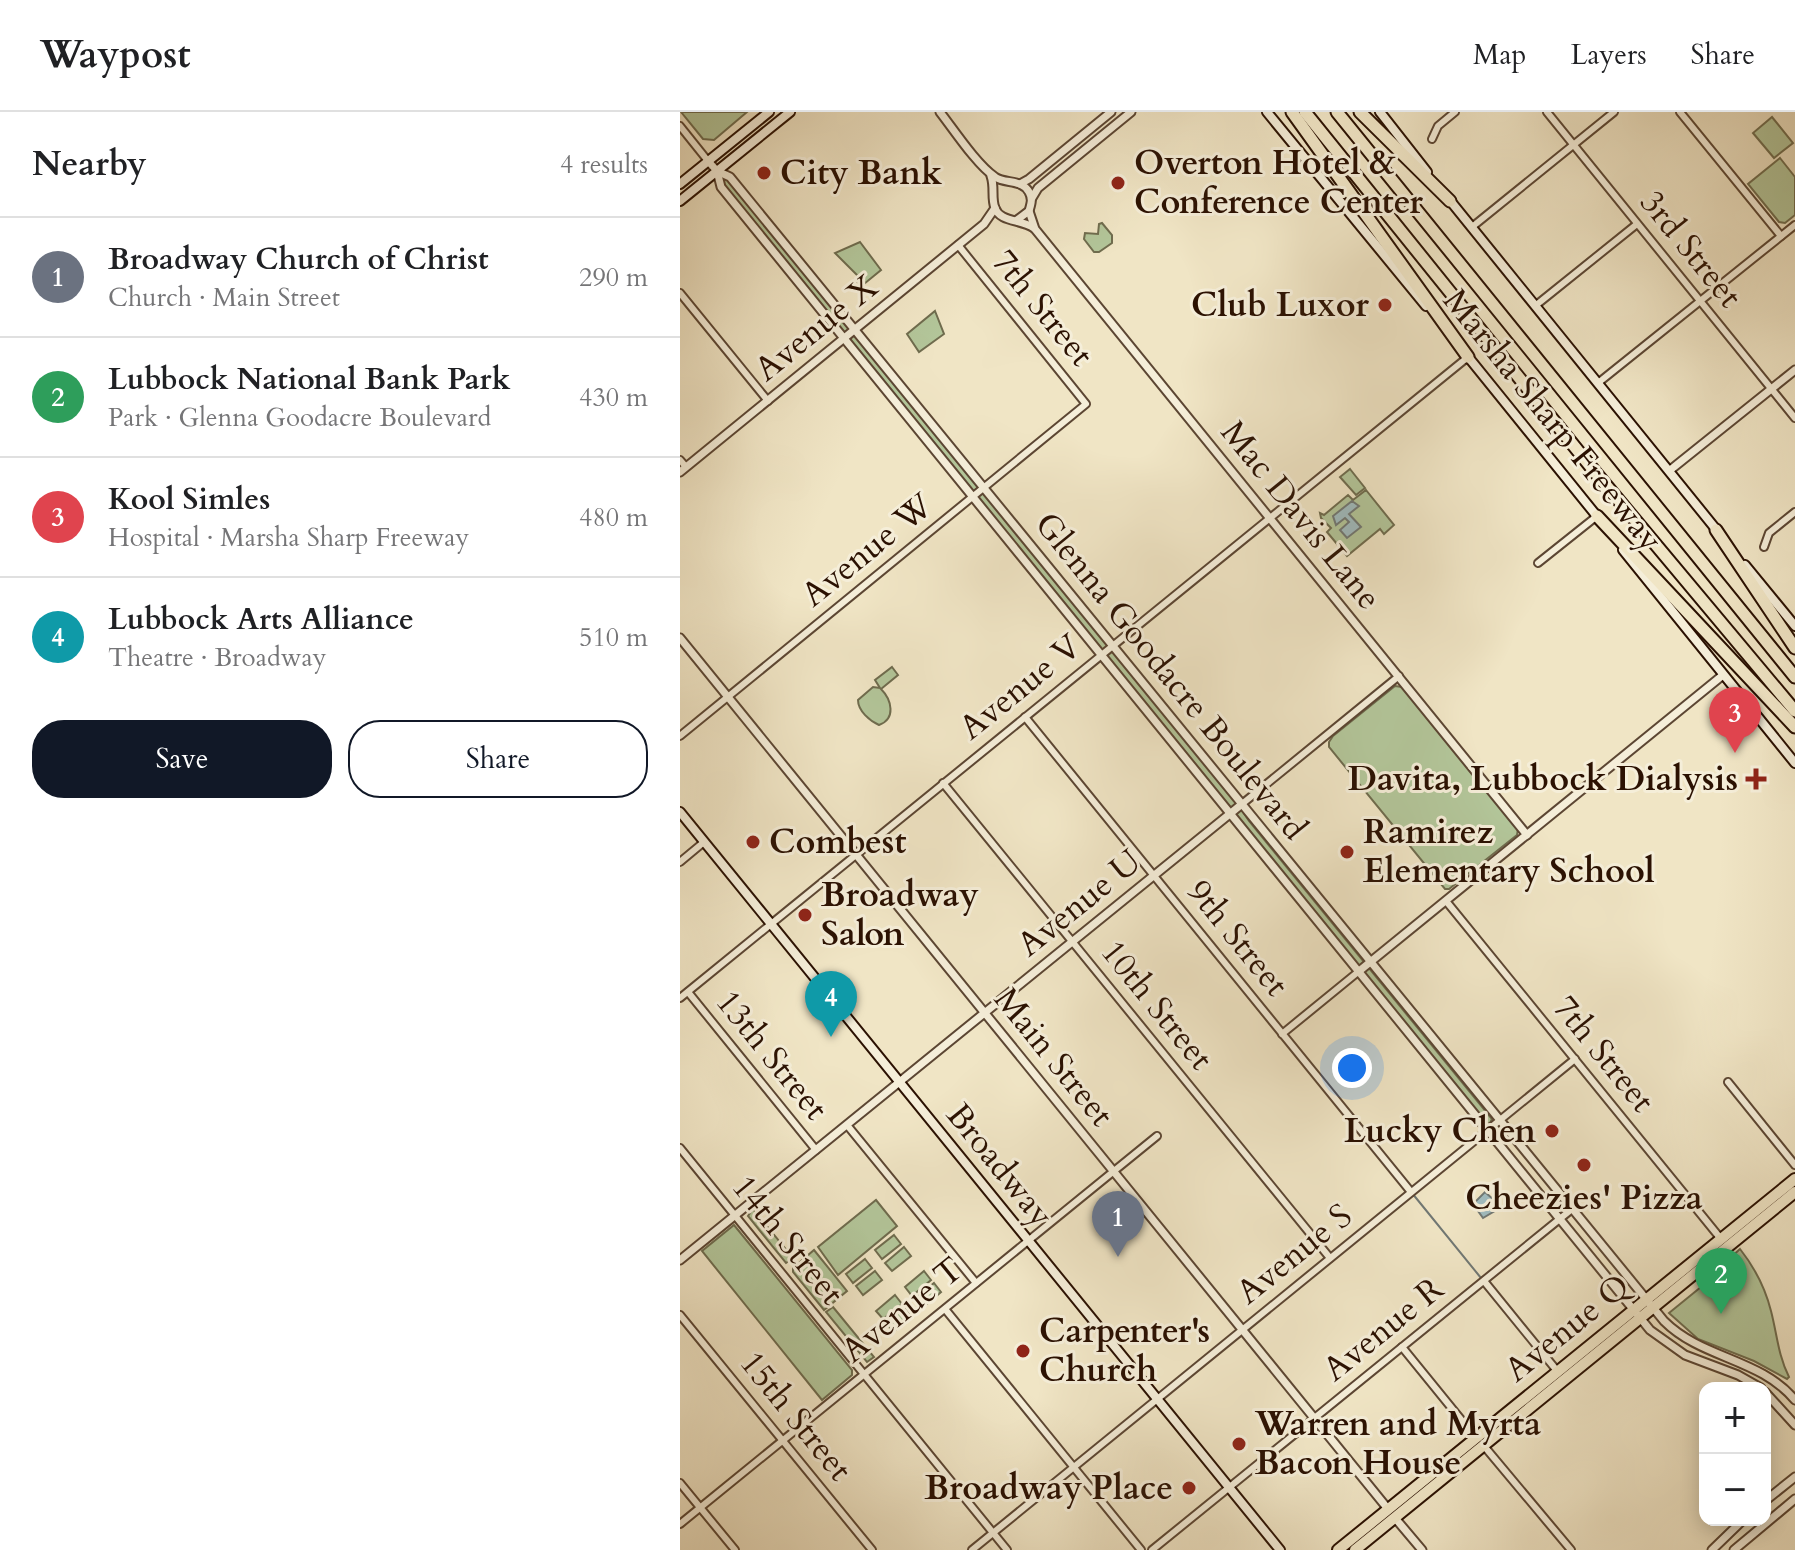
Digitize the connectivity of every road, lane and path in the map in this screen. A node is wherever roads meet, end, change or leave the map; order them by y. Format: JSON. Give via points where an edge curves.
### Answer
{"nodes":[{"id":1,"x":769,"y":112,"type":"edge"},
{"id":2,"x":790,"y":112,"type":"edge"},
{"id":3,"x":940,"y":112,"type":"edge"},
{"id":4,"x":1111,"y":112,"type":"edge"},
{"id":5,"x":1131,"y":112,"type":"edge"},
{"id":6,"x":1267,"y":112,"type":"edge"},
{"id":7,"x":1292,"y":112,"type":"edge"},
{"id":8,"x":1305,"y":112,"type":"edge"},
{"id":9,"x":1337,"y":112,"type":"edge"},
{"id":10,"x":1360,"y":112,"type":"edge"},
{"id":11,"x":1380,"y":112,"type":"edge"},
{"id":12,"x":1455,"y":112,"type":"edge"},
{"id":13,"x":1547,"y":112,"type":"edge"},
{"id":14,"x":1614,"y":112,"type":"edge"},
{"id":15,"x":1680,"y":112,"type":"edge"},
{"id":16,"x":680,"y":126,"type":"edge"},
{"id":17,"x":1432,"y":139,"type":"dead end"},
{"id":18,"x":1574,"y":145,"type":"junction"},
{"id":19,"x":708,"y":161,"type":"junction"},
{"id":20,"x":717,"y":171,"type":"junction"},
{"id":21,"x":990,"y":174,"type":"junction"},
{"id":22,"x":1010,"y":183,"type":"junction"},
{"id":23,"x":680,"y":184,"type":"edge"},
{"id":24,"x":1020,"y":184,"type":"junction"},
{"id":25,"x":995,"y":194,"type":"junction"},
{"id":26,"x":1031,"y":200,"type":"junction"},
{"id":27,"x":680,"y":201,"type":"edge"},
{"id":28,"x":1450,"y":201,"type":"junction"},
{"id":29,"x":995,"y":208,"type":"junction"},
{"id":30,"x":1029,"y":211,"type":"junction"},
{"id":31,"x":1004,"y":218,"type":"junction"},
{"id":32,"x":1017,"y":220,"type":"junction"},
{"id":33,"x":984,"y":224,"type":"junction"},
{"id":34,"x":1637,"y":224,"type":"junction"},
{"id":35,"x":1795,"y":225,"type":"edge"},
{"id":36,"x":1472,"y":227,"type":"junction"},
{"id":37,"x":1035,"y":229,"type":"junction"},
{"id":38,"x":1781,"y":236,"type":"junction"},
{"id":39,"x":958,"y":245,"type":"junction"},
{"id":40,"x":680,"y":293,"type":"edge"},
{"id":41,"x":1700,"y":302,"type":"junction"},
{"id":42,"x":1535,"y":306,"type":"junction"},
{"id":43,"x":855,"y":330,"type":"junction"},
{"id":44,"x":844,"y":339,"type":"junction"},
{"id":45,"x":1468,"y":357,"type":"junction"},
{"id":46,"x":1795,"y":370,"type":"edge"},
{"id":47,"x":1598,"y":383,"type":"junction"},
{"id":48,"x":1771,"y":389,"type":"junction"},
{"id":49,"x":768,"y":401,"type":"junction"},
{"id":50,"x":1086,"y":404,"type":"joint"},
{"id":51,"x":1795,"y":418,"type":"edge"},
{"id":52,"x":680,"y":460,"type":"edge"},
{"id":53,"x":683,"y":470,"type":"edge"},
{"id":54,"x":1669,"y":471,"type":"junction"},
{"id":55,"x":984,"y":488,"type":"junction"},
{"id":56,"x":972,"y":497,"type":"junction"},
{"id":57,"x":1795,"y":512,"type":"edge"},
{"id":58,"x":1597,"y":516,"type":"junction"},
{"id":59,"x":1270,"y":517,"type":"junction"},
{"id":60,"x":1716,"y":530,"type":"junction"},
{"id":61,"x":1764,"y":547,"type":"dead end"},
{"id":62,"x":1538,"y":563,"type":"dead end"},
{"id":63,"x":1795,"y":626,"type":"edge"},
{"id":64,"x":680,"y":638,"type":"edge"},
{"id":65,"x":1113,"y":646,"type":"junction"},
{"id":66,"x":1795,"y":648,"type":"edge"},
{"id":67,"x":1101,"y":655,"type":"junction"},
{"id":68,"x":1723,"y":675,"type":"junction"},
{"id":69,"x":1399,"y":676,"type":"junction"},
{"id":70,"x":1795,"y":677,"type":"edge"},
{"id":71,"x":728,"y":697,"type":"junction"},
{"id":72,"x":1795,"y":711,"type":"edge"},
{"id":73,"x":1025,"y":717,"type":"junction"},
{"id":74,"x":1795,"y":727,"type":"edge"},
{"id":75,"x":680,"y":736,"type":"edge"},
{"id":76,"x":1795,"y":763,"type":"edge"},
{"id":77,"x":943,"y":783,"type":"junction"},
{"id":78,"x":1242,"y":804,"type":"junction"},
{"id":79,"x":680,"y":812,"type":"edge"},
{"id":80,"x":1229,"y":814,"type":"junction"},
{"id":81,"x":1527,"y":835,"type":"junction"},
{"id":82,"x":704,"y":842,"type":"junction"},
{"id":83,"x":856,"y":855,"type":"junction"},
{"id":84,"x":680,"y":862,"type":"edge"},
{"id":85,"x":1154,"y":875,"type":"junction"},
{"id":86,"x":1446,"y":901,"type":"junction"},
{"id":87,"x":771,"y":924,"type":"junction"},
{"id":88,"x":1072,"y":942,"type":"junction"},
{"id":89,"x":1371,"y":962,"type":"junction"},
{"id":90,"x":1358,"y":972,"type":"junction"},
{"id":91,"x":688,"y":992,"type":"junction"},
{"id":92,"x":680,"y":998,"type":"edge"},
{"id":93,"x":985,"y":1013,"type":"junction"},
{"id":94,"x":1282,"y":1034,"type":"junction"},
{"id":95,"x":1575,"y":1059,"type":"junction"},
{"id":96,"x":899,"y":1082,"type":"junction"},
{"id":97,"x":1728,"y":1082,"type":"dead end"},
{"id":98,"x":1500,"y":1120,"type":"junction"},
{"id":99,"x":847,"y":1125,"type":"junction"},
{"id":100,"x":1487,"y":1131,"type":"junction"},
{"id":101,"x":1157,"y":1136,"type":"dead end"},
{"id":102,"x":680,"y":1148,"type":"edge"},
{"id":103,"x":816,"y":1150,"type":"junction"},
{"id":104,"x":1795,"y":1165,"type":"edge"},
{"id":105,"x":1113,"y":1171,"type":"junction"},
{"id":106,"x":1795,"y":1179,"type":"edge"},
{"id":107,"x":1411,"y":1192,"type":"junction"},
{"id":108,"x":1795,"y":1192,"type":"edge"},
{"id":109,"x":1572,"y":1209,"type":"junction"},
{"id":110,"x":735,"y":1216,"type":"junction"},
{"id":111,"x":1559,"y":1219,"type":"junction"},
{"id":112,"x":1721,"y":1239,"type":"junction"},
{"id":113,"x":1028,"y":1241,"type":"junction"},
{"id":114,"x":1330,"y":1258,"type":"junction"},
{"id":115,"x":680,"y":1260,"type":"edge"},
{"id":116,"x":1484,"y":1281,"type":"junction"},
{"id":117,"x":976,"y":1283,"type":"junction"},
{"id":118,"x":1649,"y":1304,"type":"junction"},
{"id":119,"x":945,"y":1309,"type":"junction"},
{"id":120,"x":1637,"y":1314,"type":"junction"},
{"id":121,"x":680,"y":1315,"type":"edge"},
{"id":122,"x":1243,"y":1330,"type":"junction"},
{"id":123,"x":1402,"y":1347,"type":"junction"},
{"id":124,"x":1558,"y":1372,"type":"junction"},
{"id":125,"x":864,"y":1375,"type":"junction"},
{"id":126,"x":1750,"y":1382,"type":"edge"},
{"id":127,"x":1157,"y":1399,"type":"junction"},
{"id":128,"x":1771,"y":1399,"type":"edge"},
{"id":129,"x":1795,"y":1400,"type":"edge"},
{"id":130,"x":1314,"y":1418,"type":"junction"},
{"id":131,"x":1795,"y":1425,"type":"edge"},
{"id":132,"x":783,"y":1441,"type":"junction"},
{"id":133,"x":1480,"y":1442,"type":"junction"},
{"id":134,"x":1074,"y":1467,"type":"junction"},
{"id":135,"x":1795,"y":1477,"type":"edge"},
{"id":136,"x":680,"y":1483,"type":"edge"},
{"id":137,"x":1229,"y":1487,"type":"junction"},
{"id":138,"x":1771,"y":1496,"type":"edge"},
{"id":139,"x":1795,"y":1499,"type":"edge"},
{"id":140,"x":700,"y":1508,"type":"junction"},
{"id":141,"x":1392,"y":1513,"type":"junction"},
{"id":142,"x":680,"y":1524,"type":"edge"},
{"id":143,"x":1737,"y":1526,"type":"edge"},
{"id":144,"x":993,"y":1533,"type":"junction"},
{"id":145,"x":735,"y":1550,"type":"edge"},
{"id":146,"x":872,"y":1550,"type":"edge"},
{"id":147,"x":972,"y":1550,"type":"edge"},
{"id":148,"x":1007,"y":1550,"type":"edge"},
{"id":149,"x":1141,"y":1550,"type":"edge"},
{"id":150,"x":1152,"y":1550,"type":"edge"},
{"id":151,"x":1280,"y":1550,"type":"edge"},
{"id":152,"x":1338,"y":1550,"type":"edge"},
{"id":153,"x":1355,"y":1550,"type":"edge"},
{"id":154,"x":1422,"y":1550,"type":"edge"},
{"id":155,"x":1571,"y":1550,"type":"edge"},
{"id":156,"x":1712,"y":1550,"type":"edge"},
{"id":157,"x":1734,"y":1550,"type":"edge"}],
"edges":[{"from":1,"to":19,"type":"main road"},
{"from":2,"to":20,"type":"main road"},
{"from":3,"to":21,"type":"street"},
{"from":4,"to":24,"type":"street"},
{"from":5,"to":26,"type":"street","via":[[1038,188]]},
{"from":6,"to":45,"type":"main road","name":"Marsha Sharp Freeway"},
{"from":7,"to":45,"type":"highway"},
{"from":8,"to":72,"type":"highway","name":"Marsha Sharp Freeway"},
{"from":9,"to":70,"type":"highway","name":"Marsha Sharp Freeway"},
{"from":10,"to":28,"type":"highway"},
{"from":11,"to":28,"type":"main road","name":"Marsha Sharp Freeway"},
{"from":12,"to":17,"type":"street"},
{"from":13,"to":18,"type":"street","name":"3rd Street"},
{"from":14,"to":18,"type":"street"},
{"from":15,"to":38,"type":"street"},
{"from":16,"to":19,"type":"street"},
{"from":18,"to":34,"type":"street","name":"3rd Street"},
{"from":18,"to":36,"type":"street"},
{"from":19,"to":20,"type":"street","name":"Glenna Goodacre Boulevard"},
{"from":19,"to":23,"type":"main road"},
{"from":20,"to":27,"type":"main road"},
{"from":20,"to":43,"type":"street","name":"Glenna Goodacre Boulevard","via":[[730,177]]},
{"from":20,"to":44,"type":"street","name":"Glenna Goodacre Boulevard","via":[[721,187]]},
{"from":21,"to":22,"type":"street"},
{"from":21,"to":25,"type":"street"},
{"from":22,"to":24,"type":"street"},
{"from":22,"to":25,"type":"street"},
{"from":24,"to":26,"type":"street"},
{"from":25,"to":29,"type":"street"},
{"from":26,"to":30,"type":"street"},
{"from":28,"to":36,"type":"main road","name":"Marsha Sharp Freeway"},
{"from":29,"to":31,"type":"street"},
{"from":29,"to":33,"type":"street","name":"Avenue X"},
{"from":30,"to":32,"type":"street"},
{"from":30,"to":37,"type":"street"},
{"from":31,"to":32,"type":"street"},
{"from":31,"to":33,"type":"street","name":"Avenue X"},
{"from":32,"to":37,"type":"street"},
{"from":33,"to":39,"type":"street","name":"Avenue X"},
{"from":34,"to":41,"type":"street","name":"3rd Street"},
{"from":34,"to":42,"type":"street"},
{"from":35,"to":38,"type":"street"},
{"from":36,"to":42,"type":"main road","name":"Marsha Sharp Freeway"},
{"from":37,"to":59,"type":"street","name":"Mac Davis Lane"},
{"from":38,"to":41,"type":"street"},
{"from":39,"to":43,"type":"street","name":"Avenue X"},
{"from":39,"to":50,"type":"street","name":"7th Street"},
{"from":40,"to":49,"type":"street"},
{"from":41,"to":47,"type":"street"},
{"from":41,"to":48,"type":"street","name":"3rd Street"},
{"from":42,"to":47,"type":"main road","name":"Marsha Sharp Freeway"},
{"from":43,"to":44,"type":"street","name":"Avenue X"},
{"from":43,"to":55,"type":"street","name":"Glenna Goodacre Boulevard"},
{"from":44,"to":49,"type":"street","name":"Avenue X"},
{"from":44,"to":56,"type":"street","name":"Glenna Goodacre Boulevard"},
{"from":45,"to":58,"type":"main road","name":"Marsha Sharp Freeway"},
{"from":45,"to":59,"type":"street","name":"Avenue V"},
{"from":46,"to":48,"type":"street"},
{"from":47,"to":54,"type":"main road","name":"Marsha Sharp Freeway"},
{"from":48,"to":51,"type":"street","name":"3rd Street"},
{"from":48,"to":54,"type":"street"},
{"from":49,"to":53,"type":"street","name":"Avenue X"},
{"from":50,"to":55,"type":"street","name":"Avenue W"},
{"from":52,"to":53,"type":"street"},
{"from":54,"to":60,"type":"main road","name":"Marsha Sharp Freeway"},
{"from":55,"to":56,"type":"street","name":"Avenue W"},
{"from":55,"to":65,"type":"street","name":"Glenna Goodacre Boulevard"},
{"from":56,"to":67,"type":"street","name":"Glenna Goodacre Boulevard"},
{"from":56,"to":71,"type":"street","name":"Avenue W"},
{"from":57,"to":61,"type":"street","via":[[1769,533]]},
{"from":58,"to":62,"type":"street"},
{"from":58,"to":68,"type":"main road","name":"Marsha Sharp Freeway"},
{"from":58,"to":74,"type":"highway"},
{"from":59,"to":65,"type":"street","name":"Avenue V"},
{"from":59,"to":69,"type":"street","name":"Mac Davis Lane"},
{"from":60,"to":63,"type":"main road","name":"Marsha Sharp Freeway"},
{"from":60,"to":66,"type":"highway"},
{"from":64,"to":71,"type":"street","name":"Main Street"},
{"from":65,"to":67,"type":"street","name":"Avenue V"},
{"from":65,"to":78,"type":"street","name":"Glenna Goodacre Boulevard"},
{"from":67,"to":73,"type":"street","name":"Avenue V"},
{"from":67,"to":80,"type":"street","name":"Glenna Goodacre Boulevard"},
{"from":68,"to":76,"type":"main road","name":"Marsha Sharp Freeway"},
{"from":68,"to":81,"type":"street"},
{"from":69,"to":78,"type":"street","name":"Avenue U"},
{"from":69,"to":81,"type":"street","name":"Mac Davis Lane"},
{"from":71,"to":75,"type":"street","name":"Avenue W"},
{"from":71,"to":83,"type":"street","name":"Main Street"},
{"from":73,"to":77,"type":"street","name":"Avenue V"},
{"from":73,"to":85,"type":"street","name":"9th Street"},
{"from":77,"to":83,"type":"street","name":"Avenue V"},
{"from":77,"to":88,"type":"street","name":"10th Street"},
{"from":78,"to":80,"type":"street","name":"Avenue U"},
{"from":78,"to":89,"type":"street","name":"Glenna Goodacre Boulevard"},
{"from":79,"to":82,"type":"main road","name":"Broadway"},
{"from":80,"to":85,"type":"street","name":"Avenue U"},
{"from":80,"to":90,"type":"street","name":"Glenna Goodacre Boulevard"},
{"from":81,"to":86,"type":"street"},
{"from":82,"to":84,"type":"street"},
{"from":82,"to":87,"type":"main road","name":"Broadway"},
{"from":83,"to":87,"type":"street","name":"Avenue V"},
{"from":83,"to":93,"type":"street","name":"Main Street"},
{"from":85,"to":88,"type":"street","name":"Avenue U"},
{"from":85,"to":94,"type":"street","name":"9th Street"},
{"from":86,"to":89,"type":"street"},
{"from":86,"to":95,"type":"street","name":"7th Street"},
{"from":87,"to":91,"type":"street","name":"Avenue V"},
{"from":87,"to":96,"type":"main road","name":"Broadway"},
{"from":88,"to":93,"type":"street","name":"Avenue U"},
{"from":88,"to":114,"type":"street","name":"10th Street"},
{"from":89,"to":90,"type":"street"},
{"from":89,"to":98,"type":"street","name":"Glenna Goodacre Boulevard"},
{"from":90,"to":94,"type":"street"},
{"from":90,"to":100,"type":"street","name":"Glenna Goodacre Boulevard"},
{"from":91,"to":92,"type":"street","name":"Avenue V"},
{"from":91,"to":103,"type":"street","name":"13th Street"},
{"from":93,"to":96,"type":"street","name":"Avenue U"},
{"from":93,"to":105,"type":"street","name":"Main Street"},
{"from":94,"to":107,"type":"street","name":"9th Street"},
{"from":95,"to":98,"type":"street","name":"Avenue S"},
{"from":95,"to":112,"type":"street","name":"7th Street"},
{"from":96,"to":99,"type":"street","name":"Avenue U"},
{"from":96,"to":113,"type":"main road","name":"Broadway"},
{"from":97,"to":104,"type":"street"},
{"from":98,"to":100,"type":"street","name":"Avenue S"},
{"from":98,"to":109,"type":"street","name":"Glenna Goodacre Boulevard"},
{"from":99,"to":103,"type":"street","name":"Avenue U"},
{"from":99,"to":117,"type":"street","name":"13th Street"},
{"from":100,"to":107,"type":"street","name":"Avenue S"},
{"from":100,"to":111,"type":"street","name":"Glenna Goodacre Boulevard"},
{"from":101,"to":105,"type":"street","name":"Avenue T"},
{"from":102,"to":110,"type":"street","name":"14th Street"},
{"from":103,"to":110,"type":"street","name":"Avenue U"},
{"from":105,"to":113,"type":"street","name":"Avenue T"},
{"from":105,"to":122,"type":"street","name":"Main Street"},
{"from":106,"to":112,"type":"highway","name":"Avenue Q"},
{"from":107,"to":114,"type":"street","name":"Avenue S"},
{"from":108,"to":118,"type":"highway","name":"Avenue Q"},
{"from":109,"to":111,"type":"street","name":"Avenue R"},
{"from":109,"to":118,"type":"street","name":"Glenna Goodacre Boulevard"},
{"from":110,"to":115,"type":"street","name":"Avenue U"},
{"from":110,"to":125,"type":"street","name":"14th Street"},
{"from":111,"to":116,"type":"street","name":"Avenue R"},
{"from":111,"to":120,"type":"street","name":"Glenna Goodacre Boulevard"},
{"from":112,"to":118,"type":"highway","name":"Avenue Q"},
{"from":113,"to":117,"type":"street","name":"Avenue T"},
{"from":113,"to":127,"type":"main road","name":"Broadway"},
{"from":114,"to":122,"type":"street","name":"Avenue S"},
{"from":116,"to":123,"type":"street","name":"Avenue R"},
{"from":116,"to":124,"type":"street"},
{"from":117,"to":119,"type":"street","name":"Avenue T"},
{"from":118,"to":120,"type":"highway","name":"Avenue Q"},
{"from":118,"to":129,"type":"street","name":"Glenna Goodacre Boulevard","via":[[1688,1341],[1763,1373]]},
{"from":119,"to":125,"type":"street","name":"Avenue T"},
{"from":119,"to":134,"type":"street"},
{"from":120,"to":124,"type":"highway","name":"Avenue Q"},
{"from":120,"to":126,"type":"street","name":"Glenna Goodacre Boulevard","via":[[1656,1336],[1685,1355]]},
{"from":120,"to":133,"type":"highway","name":"Avenue Q"},
{"from":121,"to":132,"type":"street","name":"15th Street"},
{"from":122,"to":127,"type":"street","name":"Avenue S"},
{"from":122,"to":130,"type":"street","name":"Main Street"},
{"from":123,"to":130,"type":"street","name":"Avenue R"},
{"from":123,"to":133,"type":"street"},
{"from":124,"to":133,"type":"highway","name":"Avenue Q"},
{"from":125,"to":132,"type":"street","name":"Avenue T"},
{"from":125,"to":144,"type":"street","name":"14th Street"},
{"from":127,"to":134,"type":"street","name":"Avenue S"},
{"from":127,"to":137,"type":"main road","name":"Broadway"},
{"from":128,"to":131,"type":"street","name":"Glenna Goodacre Boulevard"},
{"from":130,"to":137,"type":"street","name":"Avenue R"},
{"from":130,"to":141,"type":"street","name":"Main Street"},
{"from":132,"to":140,"type":"street","name":"Avenue T"},
{"from":132,"to":146,"type":"street","name":"15th Street"},
{"from":133,"to":141,"type":"highway","name":"Avenue Q"},
{"from":133,"to":141,"type":"highway","name":"Avenue Q","via":[[1452,1472]]},
{"from":133,"to":155,"type":"street"},
{"from":134,"to":144,"type":"street","name":"Avenue S"},
{"from":134,"to":149,"type":"street"},
{"from":135,"to":138,"type":"street"},
{"from":136,"to":140,"type":"street"},
{"from":137,"to":150,"type":"street","name":"Avenue R"},
{"from":137,"to":151,"type":"main road","name":"Broadway"},
{"from":139,"to":157,"type":"street"},
{"from":140,"to":142,"type":"street","name":"Avenue T"},
{"from":140,"to":145,"type":"street"},
{"from":141,"to":152,"type":"highway","name":"Avenue Q"},
{"from":141,"to":153,"type":"highway","name":"Avenue Q"},
{"from":141,"to":154,"type":"street","name":"Main Street"},
{"from":143,"to":156,"type":"street"},
{"from":144,"to":147,"type":"street","name":"Avenue S"},
{"from":144,"to":148,"type":"street","name":"14th Street"}]}
